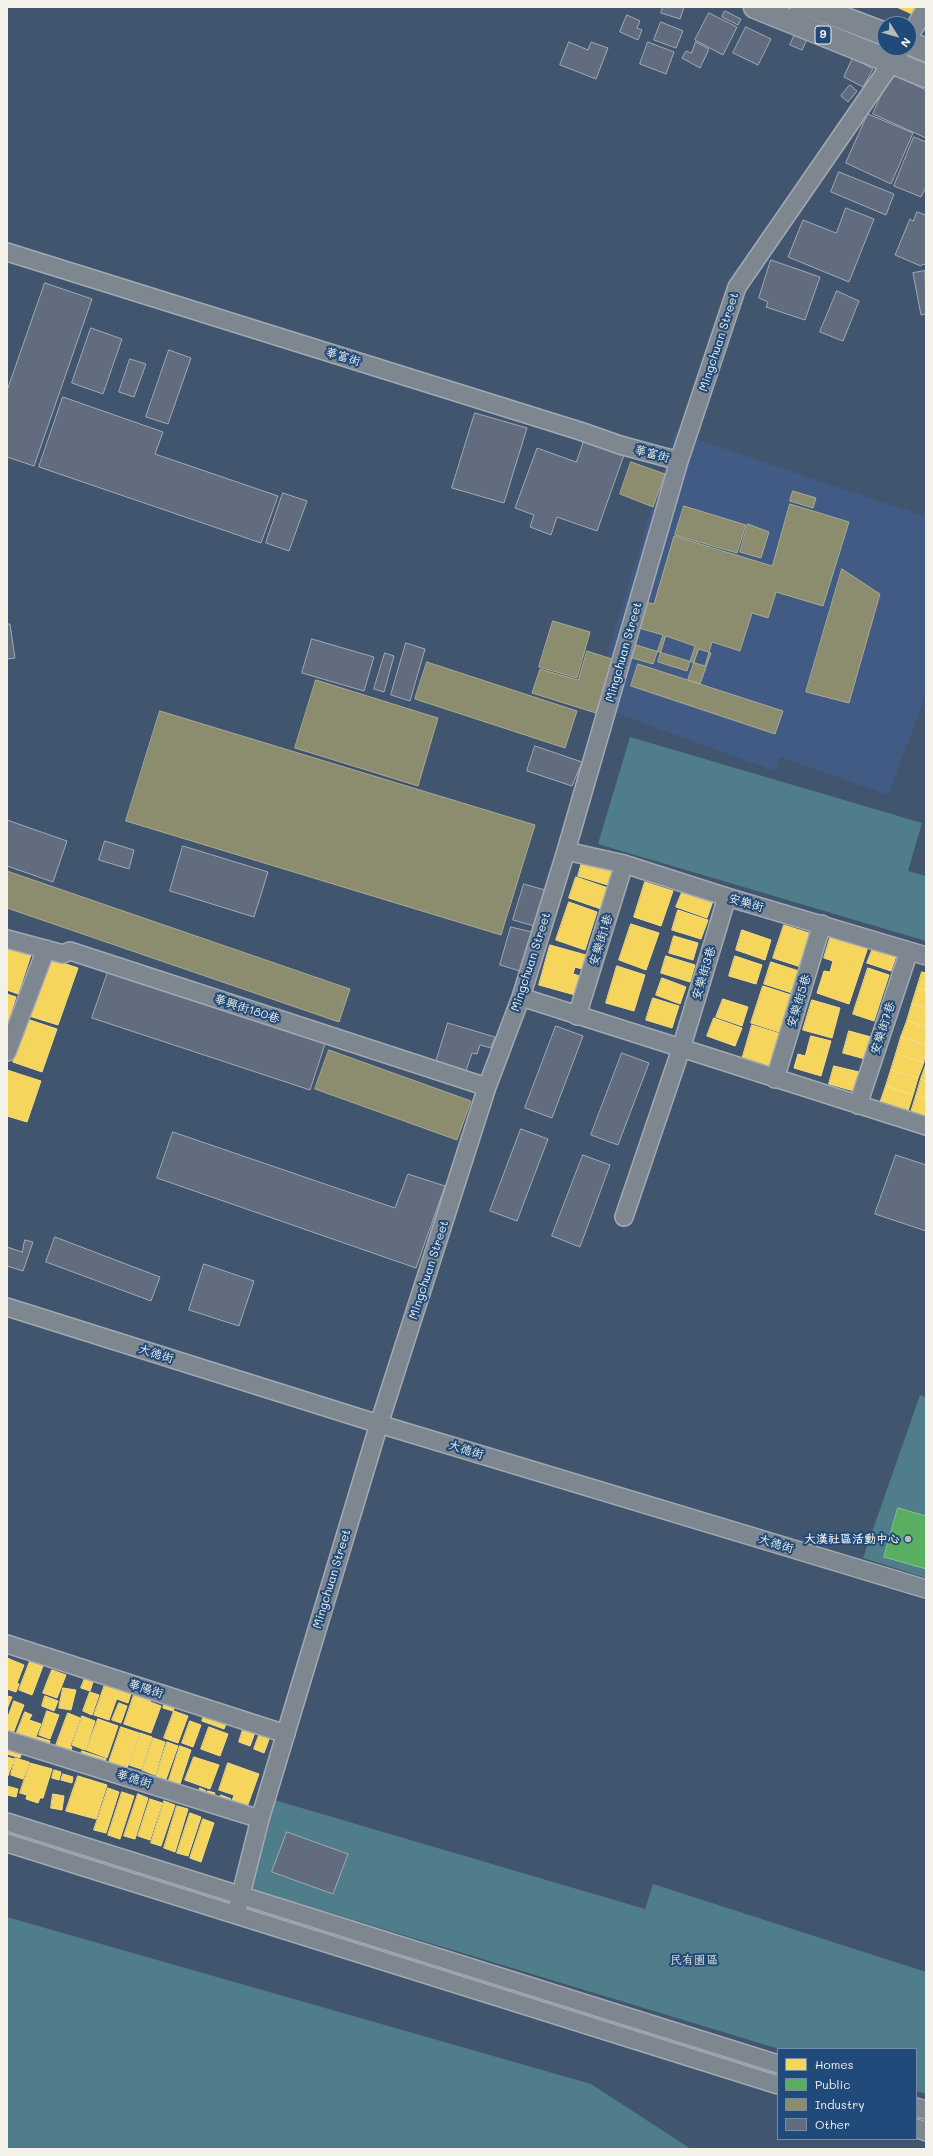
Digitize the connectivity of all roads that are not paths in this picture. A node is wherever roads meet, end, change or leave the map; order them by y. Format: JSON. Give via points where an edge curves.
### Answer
{"nodes":[{"id":1,"x":755,"y":7,"type":"edge"},
{"id":2,"x":814,"y":7,"type":"edge"},
{"id":3,"x":926,"y":8,"type":"edge"},
{"id":4,"x":798,"y":15,"type":"edge"},
{"id":5,"x":917,"y":23,"type":"edge"},
{"id":6,"x":877,"y":31,"type":"edge"},
{"id":7,"x":877,"y":48,"type":"edge"},
{"id":8,"x":896,"y":56,"type":"edge"},
{"id":9,"x":926,"y":76,"type":"edge"},
{"id":10,"x":7,"y":252,"type":"edge"},
{"id":11,"x":679,"y":461,"type":"junction"},
{"id":12,"x":566,"y":851,"type":"junction"},
{"id":13,"x":624,"y":864,"type":"junction"},
{"id":14,"x":727,"y":897,"type":"junction"},
{"id":15,"x":822,"y":924,"type":"junction"},
{"id":16,"x":7,"y":939,"type":"edge"},
{"id":17,"x":46,"y":949,"type":"junction"},
{"id":18,"x":909,"y":951,"type":"junction"},
{"id":19,"x":926,"y":956,"type":"edge"},
{"id":20,"x":521,"y":997,"type":"junction"},
{"id":21,"x":577,"y":1016,"type":"junction"},
{"id":22,"x":681,"y":1049,"type":"junction"},
{"id":23,"x":7,"y":1052,"type":"edge"},
{"id":24,"x":775,"y":1079,"type":"junction"},
{"id":25,"x":487,"y":1088,"type":"junction"},
{"id":26,"x":858,"y":1105,"type":"junction"},
{"id":27,"x":926,"y":1126,"type":"edge"},
{"id":28,"x":624,"y":1217,"type":"dead end"},
{"id":29,"x":7,"y":1307,"type":"edge"},
{"id":30,"x":379,"y":1424,"type":"junction"},
{"id":31,"x":926,"y":1589,"type":"edge"},
{"id":32,"x":7,"y":1644,"type":"edge"},
{"id":33,"x":286,"y":1734,"type":"junction"},
{"id":34,"x":7,"y":1740,"type":"edge"},
{"id":35,"x":260,"y":1819,"type":"junction"},
{"id":36,"x":7,"y":1822,"type":"edge"},
{"id":37,"x":7,"y":1843,"type":"edge"},
{"id":38,"x":242,"y":1895,"type":"junction"},
{"id":39,"x":236,"y":1914,"type":"junction"},
{"id":40,"x":777,"y":2064,"type":"edge"},
{"id":41,"x":777,"y":2085,"type":"edge"}],
"edges":[{"from":1,"to":4,"type":"main road","number":"9"},
{"from":2,"to":6,"type":"main road","number":"9"},
{"from":3,"to":5,"type":"street"},
{"from":4,"to":7,"type":"main road","number":"9"},
{"from":8,"to":9,"type":"main road","number":"9"},
{"from":8,"to":11,"type":"street","name":"Mingchuan Street","via":[[737,287]]},
{"from":10,"to":11,"type":"street","name":"華富街","via":[[620,445]]},
{"from":11,"to":12,"type":"street","name":"Mingchuan Street"},
{"from":12,"to":13,"type":"street","name":"安樂街"},
{"from":12,"to":20,"type":"street","name":"Mingchuan Street"},
{"from":13,"to":14,"type":"street","name":"安樂街"},
{"from":13,"to":21,"type":"street","name":"安樂街1巷"},
{"from":14,"to":15,"type":"street","name":"安樂街"},
{"from":14,"to":22,"type":"street","name":"安樂街3巷"},
{"from":15,"to":18,"type":"street","name":"安樂街"},
{"from":15,"to":24,"type":"street","name":"安樂街5巷"},
{"from":16,"to":17,"type":"street","name":"華興街180巷"},
{"from":17,"to":23,"type":"street"},
{"from":17,"to":25,"type":"street","name":"華興街180巷","via":[[63,954],[70,951]]},
{"from":18,"to":19,"type":"street","name":"安樂街"},
{"from":18,"to":26,"type":"street","name":"安樂街7巷"},
{"from":20,"to":21,"type":"street"},
{"from":20,"to":25,"type":"street","name":"Mingchuan Street"},
{"from":21,"to":22,"type":"street"},
{"from":22,"to":24,"type":"street"},
{"from":22,"to":28,"type":"street","name":"安樂街3巷"},
{"from":24,"to":26,"type":"street"},
{"from":25,"to":30,"type":"street","name":"Mingchuan Street"},
{"from":26,"to":27,"type":"street"},
{"from":29,"to":30,"type":"street","name":"大德街"},
{"from":30,"to":31,"type":"street","name":"大德街"},
{"from":30,"to":33,"type":"street","name":"Mingchuan Street"},
{"from":32,"to":33,"type":"street","name":"華陽街"},
{"from":33,"to":35,"type":"street","name":"Mingchuan Street"},
{"from":34,"to":35,"type":"street","name":"華德街"},
{"from":35,"to":38,"type":"street","name":"Mingchuan Street"},
{"from":36,"to":38,"type":"street"},
{"from":37,"to":39,"type":"street"},
{"from":38,"to":39,"type":"street","name":"Mingchuan Street"},
{"from":38,"to":40,"type":"street"},
{"from":39,"to":41,"type":"street"}]}
